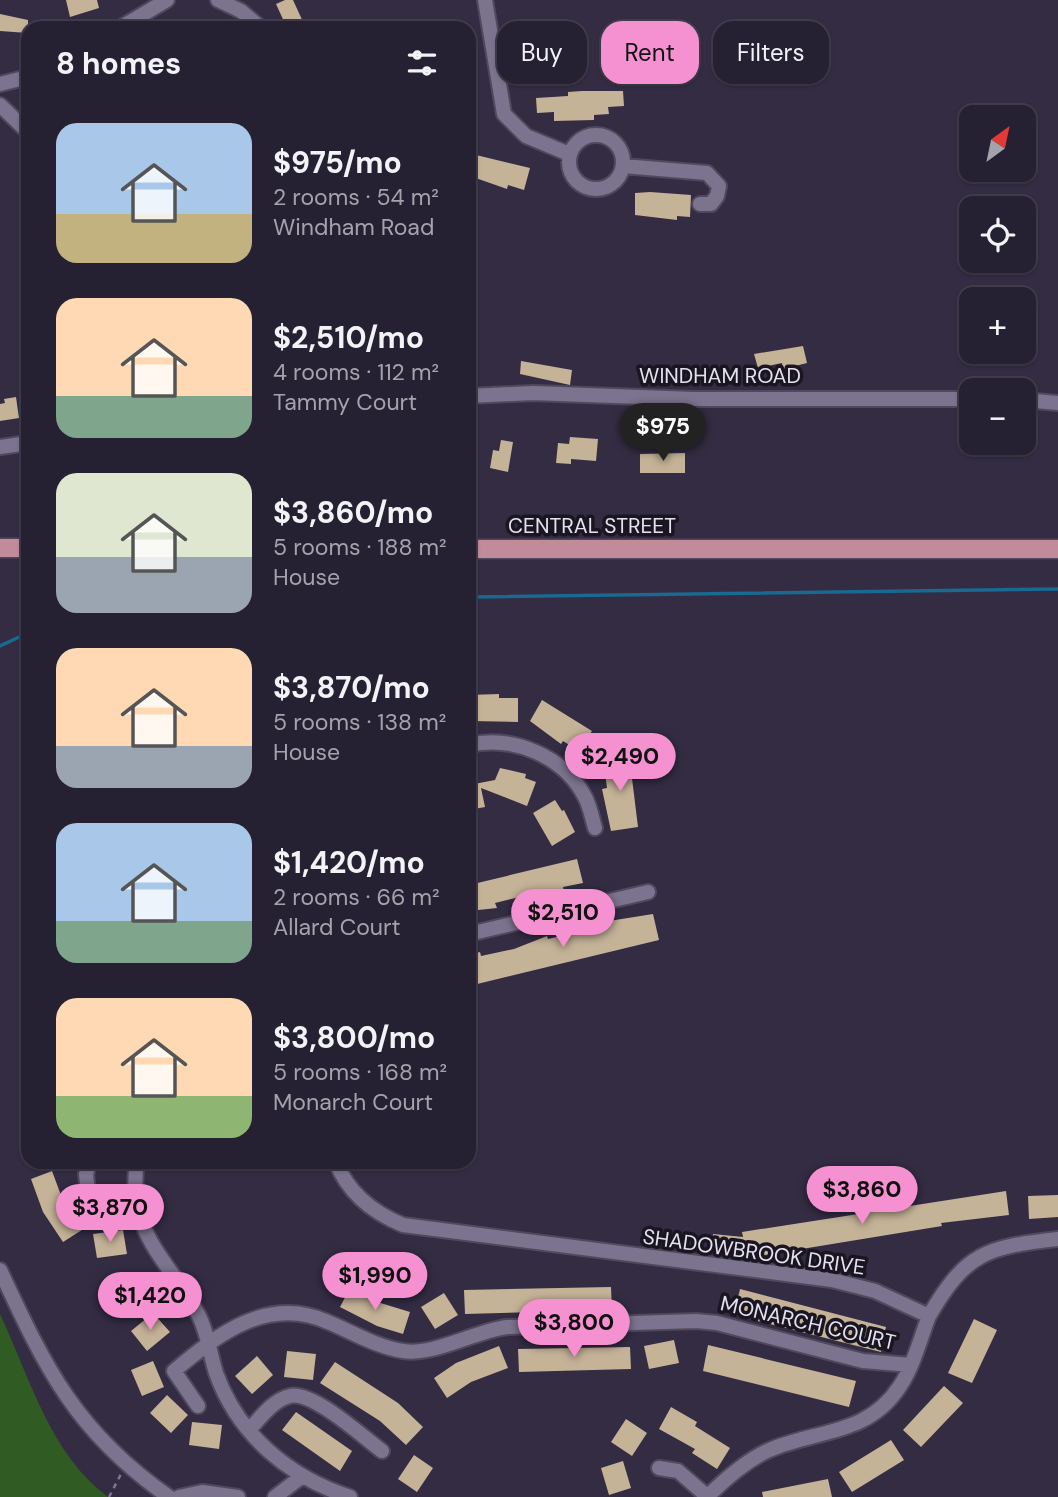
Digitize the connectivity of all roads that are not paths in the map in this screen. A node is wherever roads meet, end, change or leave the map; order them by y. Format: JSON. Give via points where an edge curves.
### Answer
{"nodes":[{"id":1,"x":167,"y":0,"type":"edge"},
{"id":2,"x":218,"y":0,"type":"edge"},
{"id":3,"x":485,"y":0,"type":"edge"},
{"id":4,"x":132,"y":21,"type":"edge"},
{"id":5,"x":253,"y":21,"type":"edge"},
{"id":6,"x":21,"y":79,"type":"edge"},
{"id":7,"x":0,"y":84,"type":"edge"},
{"id":8,"x":0,"y":105,"type":"edge"},
{"id":9,"x":21,"y":125,"type":"edge"},
{"id":10,"x":569,"y":155,"type":"junction"},
{"id":11,"x":623,"y":166,"type":"junction"},
{"id":12,"x":700,"y":204,"type":"dead end"},
{"id":13,"x":476,"y":396,"type":"edge"},
{"id":14,"x":959,"y":399,"type":"edge"},
{"id":15,"x":1036,"y":401,"type":"edge"},
{"id":16,"x":1058,"y":403,"type":"edge"},
{"id":17,"x":21,"y":444,"type":"edge"},
{"id":18,"x":0,"y":447,"type":"edge"},
{"id":19,"x":0,"y":548,"type":"edge"},
{"id":20,"x":21,"y":548,"type":"edge"},
{"id":21,"x":476,"y":549,"type":"edge"},
{"id":22,"x":1058,"y":549,"type":"edge"},
{"id":23,"x":476,"y":745,"type":"edge"},
{"id":24,"x":595,"y":828,"type":"dead end"},
{"id":25,"x":648,"y":892,"type":"dead end"},
{"id":26,"x":476,"y":932,"type":"edge"},
{"id":27,"x":89,"y":1169,"type":"edge"},
{"id":28,"x":137,"y":1169,"type":"edge"},
{"id":29,"x":339,"y":1169,"type":"edge"},
{"id":30,"x":89,"y":1202,"type":"dead end"},
{"id":31,"x":1058,"y":1239,"type":"edge"},
{"id":32,"x":0,"y":1270,"type":"edge"},
{"id":33,"x":929,"y":1316,"type":"junction"},
{"id":34,"x":209,"y":1341,"type":"junction"},
{"id":35,"x":911,"y":1365,"type":"junction"},
{"id":36,"x":198,"y":1406,"type":"dead end"},
{"id":37,"x":249,"y":1430,"type":"junction"},
{"id":38,"x":382,"y":1451,"type":"dead end"},
{"id":39,"x":659,"y":1468,"type":"dead end"},
{"id":40,"x":301,"y":1477,"type":"junction"},
{"id":41,"x":169,"y":1497,"type":"edge"},
{"id":42,"x":179,"y":1497,"type":"edge"},
{"id":43,"x":238,"y":1497,"type":"edge"},
{"id":44,"x":275,"y":1497,"type":"edge"},
{"id":45,"x":350,"y":1497,"type":"edge"},
{"id":46,"x":708,"y":1497,"type":"edge"}],
"edges":[{"from":1,"to":4,"type":"street"},
{"from":2,"to":5,"type":"street"},
{"from":3,"to":10,"type":"street","via":[[504,114],[526,136]]},
{"from":6,"to":7,"type":"street"},
{"from":8,"to":9,"type":"street"},
{"from":10,"to":11,"type":"street","via":[[583,137],[599,135],[618,146]]},
{"from":10,"to":11,"type":"street","via":[[574,179],[591,189],[611,185]]},
{"from":11,"to":12,"type":"street","via":[[707,173],[719,186],[717,196],[711,204]]},
{"from":13,"to":14,"type":"street","name":"WINDHAM ROAD"},
{"from":15,"to":16,"type":"street"},
{"from":17,"to":18,"type":"street"},
{"from":19,"to":20,"type":"main road"},
{"from":21,"to":22,"type":"main road","name":"CENTRAL STREET"},
{"from":23,"to":24,"type":"street","via":[[505,743],[534,751],[558,765],[570,774],[586,799]]},
{"from":25,"to":26,"type":"street"},
{"from":27,"to":30,"type":"street"},
{"from":28,"to":34,"type":"street","via":[[136,1205],[146,1236],[192,1302]]},
{"from":29,"to":33,"type":"street","name":"SHADOWBROOK DRIVE","via":[[363,1201],[403,1225],[832,1280],[875,1291]]},
{"from":31,"to":33,"type":"street","via":[[1012,1244],[969,1261],[947,1284]]},
{"from":32,"to":41,"type":"street","via":[[66,1400],[126,1465]]},
{"from":33,"to":35,"type":"street"},
{"from":34,"to":35,"type":"street","name":"MONARCH COURT","via":[[249,1319],[289,1312],[313,1315],[405,1352],[508,1327],[696,1321],[863,1362]]},
{"from":34,"to":36,"type":"street","name":"MONARCH COURT","via":[[174,1371]]},
{"from":34,"to":37,"type":"street","via":[[223,1389]]},
{"from":35,"to":46,"type":"street","via":[[899,1387],[867,1417],[842,1431],[769,1450],[743,1465]]},
{"from":37,"to":38,"type":"street","via":[[273,1405],[296,1395],[312,1399]]},
{"from":37,"to":40,"type":"street"},
{"from":39,"to":46,"type":"street","via":[[678,1471]]},
{"from":40,"to":44,"type":"street"},
{"from":40,"to":45,"type":"street"},
{"from":42,"to":43,"type":"street","via":[[202,1492]]}]}
